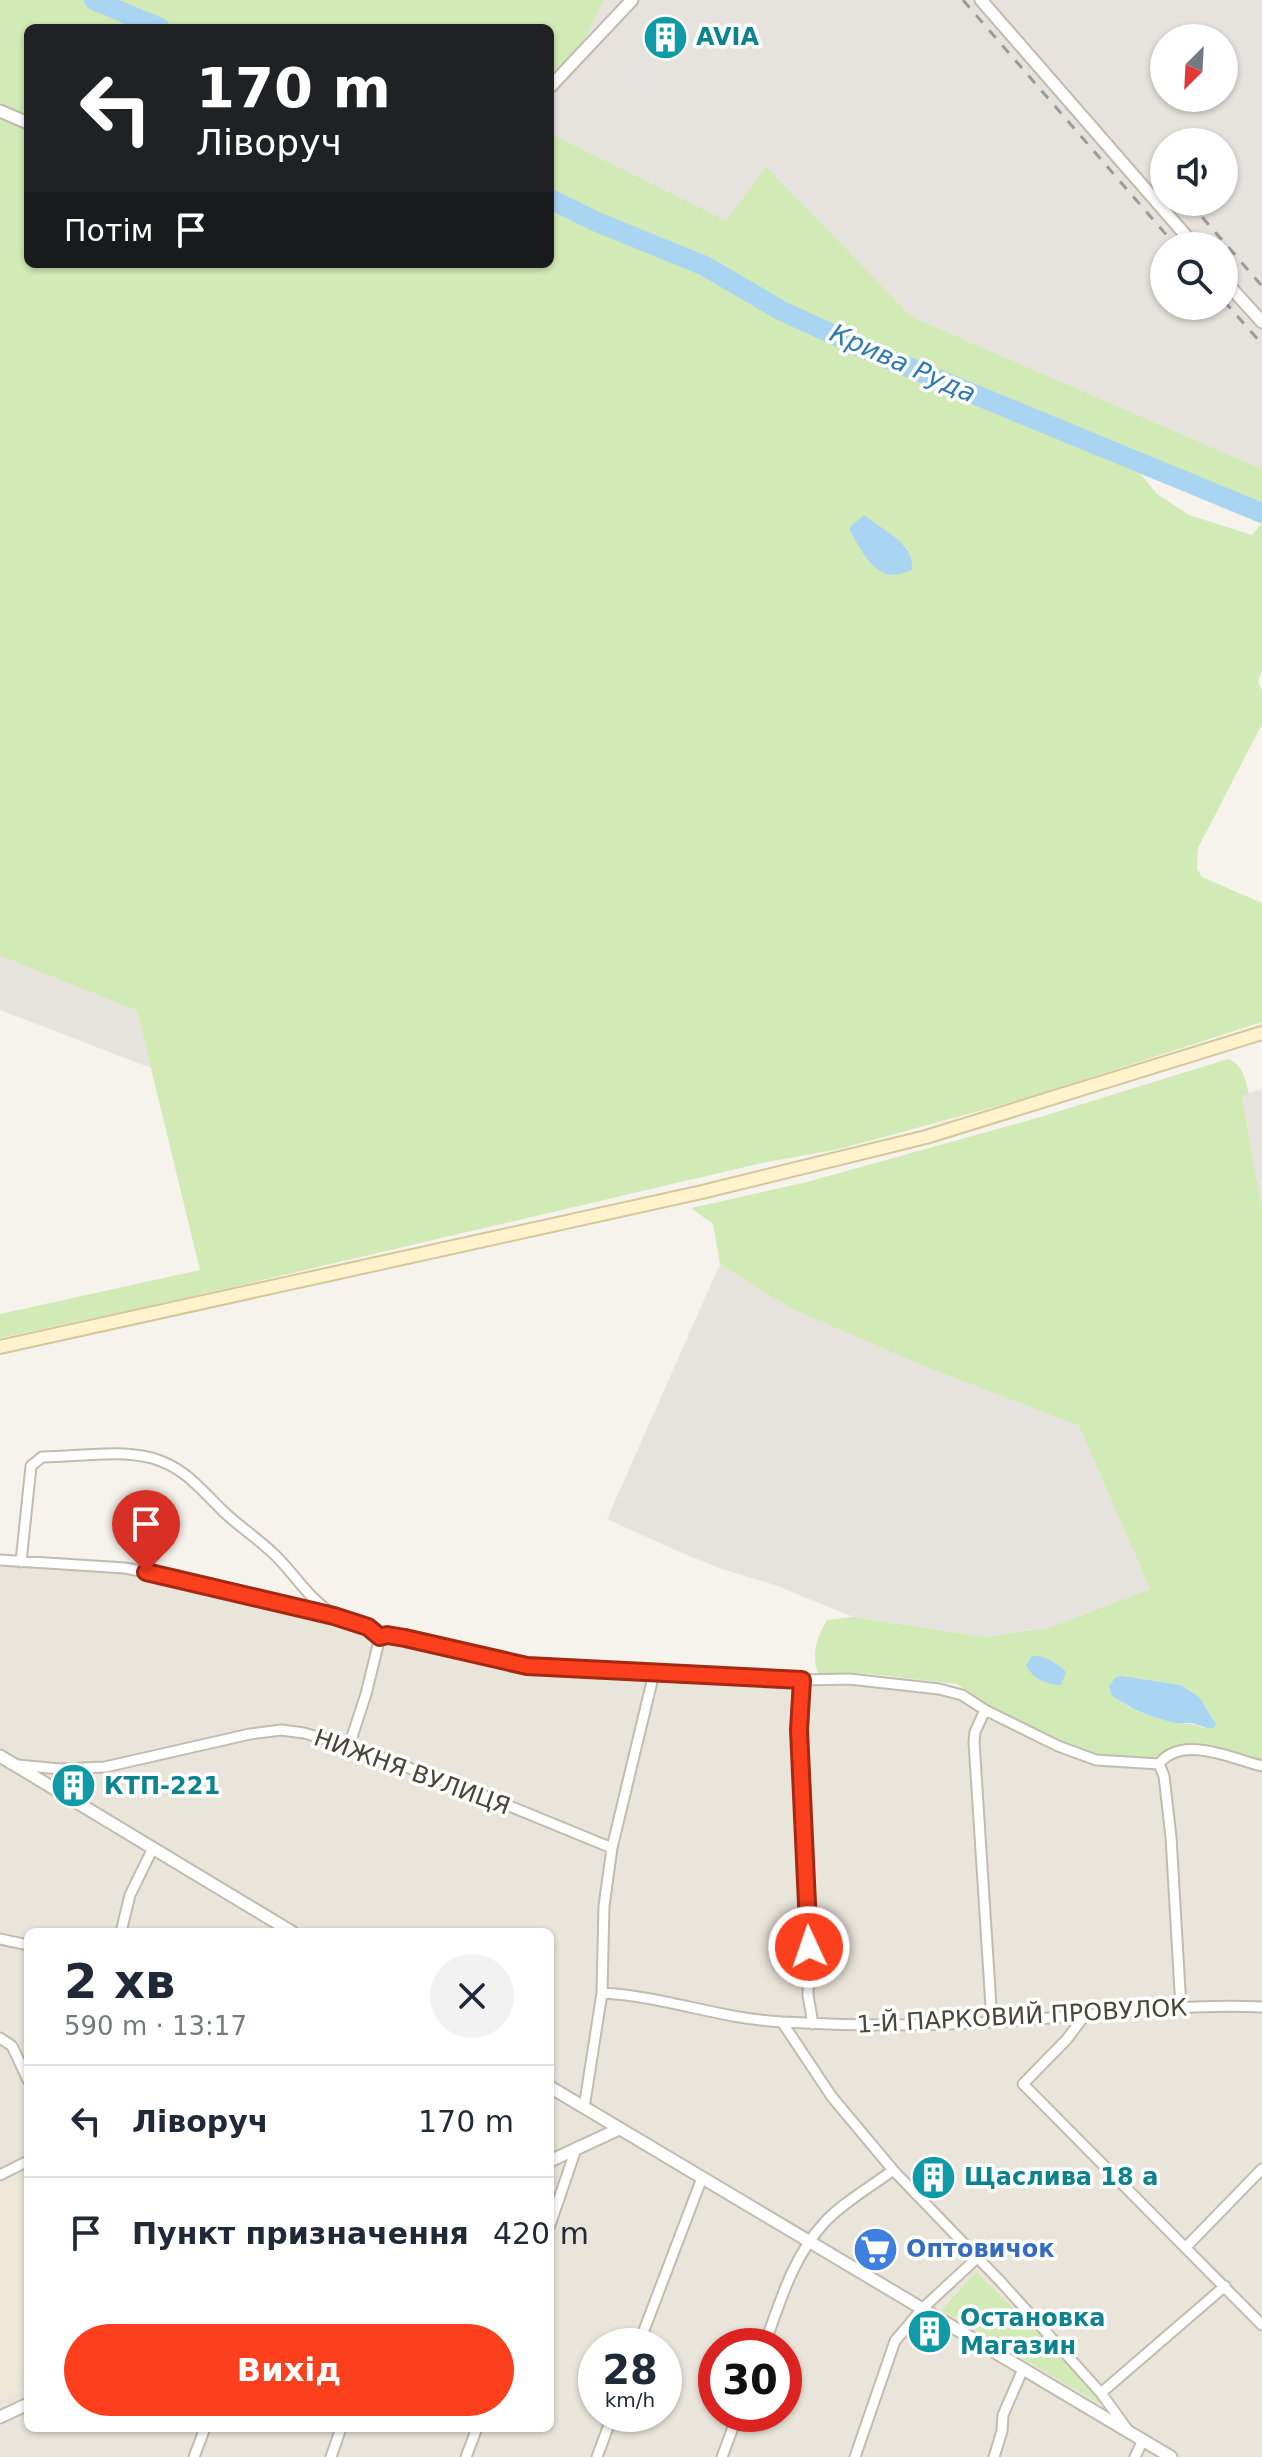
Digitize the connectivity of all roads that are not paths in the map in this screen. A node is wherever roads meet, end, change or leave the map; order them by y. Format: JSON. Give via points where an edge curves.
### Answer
{"nodes":[{"id":1,"x":632,"y":0,"type":"edge"},
{"id":2,"x":981,"y":0,"type":"edge"},
{"id":3,"x":554,"y":82,"type":"edge"},
{"id":4,"x":0,"y":111,"type":"edge"},
{"id":5,"x":24,"y":121,"type":"edge"},
{"id":6,"x":1183,"y":232,"type":"edge"},
{"id":7,"x":1238,"y":295,"type":"edge"},
{"id":8,"x":1262,"y":322,"type":"edge"},
{"id":9,"x":1262,"y":1033,"type":"edge"},
{"id":10,"x":0,"y":1347,"type":"edge"},
{"id":11,"x":0,"y":1560,"type":"edge"},
{"id":12,"x":21,"y":1562,"type":"junction"},
{"id":13,"x":334,"y":1616,"type":"junction"},
{"id":14,"x":380,"y":1637,"type":"junction"},
{"id":15,"x":654,"y":1673,"type":"junction"},
{"id":16,"x":802,"y":1680,"type":"junction"},
{"id":17,"x":985,"y":1710,"type":"junction"},
{"id":18,"x":349,"y":1746,"type":"junction"},
{"id":19,"x":0,"y":1756,"type":"edge"},
{"id":20,"x":1159,"y":1764,"type":"junction"},
{"id":21,"x":18,"y":1765,"type":"junction"},
{"id":22,"x":1262,"y":1766,"type":"edge"},
{"id":23,"x":612,"y":1848,"type":"junction"},
{"id":24,"x":152,"y":1850,"type":"junction"},
{"id":25,"x":122,"y":1928,"type":"edge"},
{"id":26,"x":285,"y":1928,"type":"edge"},
{"id":27,"x":0,"y":1939,"type":"edge"},
{"id":28,"x":24,"y":1944,"type":"edge"},
{"id":29,"x":602,"y":1993,"type":"junction"},
{"id":30,"x":1262,"y":2007,"type":"edge"},
{"id":31,"x":1181,"y":2008,"type":"junction"},
{"id":32,"x":1085,"y":2015,"type":"junction"},
{"id":33,"x":782,"y":2022,"type":"junction"},
{"id":34,"x":992,"y":2022,"type":"junction"},
{"id":35,"x":813,"y":2024,"type":"junction"},
{"id":36,"x":2,"y":2038,"type":"edge"},
{"id":37,"x":24,"y":2072,"type":"edge"},
{"id":38,"x":554,"y":2089,"type":"edge"},
{"id":39,"x":584,"y":2108,"type":"junction"},
{"id":40,"x":619,"y":2129,"type":"junction"},
{"id":41,"x":576,"y":2149,"type":"junction"},
{"id":42,"x":554,"y":2159,"type":"edge"},
{"id":43,"x":24,"y":2163,"type":"edge"},
{"id":44,"x":893,"y":2170,"type":"junction"},
{"id":45,"x":0,"y":2175,"type":"edge"},
{"id":46,"x":1260,"y":2175,"type":"edge"},
{"id":47,"x":702,"y":2178,"type":"junction"},
{"id":48,"x":554,"y":2213,"type":"edge"},
{"id":49,"x":809,"y":2242,"type":"junction"},
{"id":50,"x":1186,"y":2247,"type":"junction"},
{"id":51,"x":977,"y":2258,"type":"junction"},
{"id":52,"x":1225,"y":2286,"type":"junction"},
{"id":53,"x":922,"y":2309,"type":"junction"},
{"id":54,"x":1262,"y":2325,"type":"edge"},
{"id":55,"x":645,"y":2328,"type":"edge"},
{"id":56,"x":771,"y":2328,"type":"edge"},
{"id":57,"x":1023,"y":2369,"type":"junction"},
{"id":58,"x":1101,"y":2393,"type":"junction"},
{"id":59,"x":24,"y":2406,"type":"edge"},
{"id":60,"x":0,"y":2417,"type":"edge"},
{"id":61,"x":203,"y":2432,"type":"edge"},
{"id":62,"x":340,"y":2432,"type":"edge"},
{"id":63,"x":475,"y":2432,"type":"edge"},
{"id":64,"x":606,"y":2432,"type":"edge"},
{"id":65,"x":731,"y":2432,"type":"edge"},
{"id":66,"x":1129,"y":2432,"type":"junction"},
{"id":67,"x":1143,"y":2440,"type":"junction"},
{"id":68,"x":194,"y":2457,"type":"edge"},
{"id":69,"x":331,"y":2457,"type":"edge"},
{"id":70,"x":466,"y":2457,"type":"edge"},
{"id":71,"x":597,"y":2457,"type":"edge"},
{"id":72,"x":722,"y":2457,"type":"edge"},
{"id":73,"x":855,"y":2457,"type":"edge"},
{"id":74,"x":994,"y":2457,"type":"edge"},
{"id":75,"x":1135,"y":2457,"type":"edge"},
{"id":76,"x":1171,"y":2457,"type":"edge"}],
"edges":[{"from":1,"to":3,"type":"street"},
{"from":2,"to":6,"type":"street"},
{"from":4,"to":5,"type":"street"},
{"from":7,"to":8,"type":"street"},
{"from":9,"to":10,"type":"main road","via":[[926,1137],[702,1192]]},
{"from":11,"to":12,"type":"street"},
{"from":12,"to":13,"type":"street","via":[[125,1568]]},
{"from":12,"to":13,"type":"street","via":[[31,1466],[36,1460],[113,1452],[152,1459],[200,1485]]},
{"from":13,"to":14,"type":"street","via":[[368,1627]]},
{"from":14,"to":15,"type":"street","via":[[527,1666]]},
{"from":14,"to":18,"type":"street"},
{"from":15,"to":16,"type":"street"},
{"from":15,"to":23,"type":"street"},
{"from":16,"to":17,"type":"street","via":[[849,1679],[939,1689],[962,1695]]},
{"from":16,"to":35,"type":"street","via":[[799,1730]]},
{"from":17,"to":20,"type":"street","via":[[1096,1760]]},
{"from":17,"to":34,"type":"street","via":[[974,1742]]},
{"from":18,"to":21,"type":"street","name":"НИЖНЯ ВУЛИЦЯ","via":[[281,1730],[105,1767]]},
{"from":18,"to":23,"type":"street","name":"НИЖНЯ ВУЛИЦЯ"},
{"from":19,"to":21,"type":"street"},
{"from":20,"to":22,"type":"street","via":[[1170,1753],[1202,1750]]},
{"from":20,"to":31,"type":"street","via":[[1171,1837]]},
{"from":21,"to":24,"type":"street"},
{"from":23,"to":29,"type":"street"},
{"from":24,"to":25,"type":"street","via":[[130,1895]]},
{"from":24,"to":26,"type":"street"},
{"from":27,"to":28,"type":"street"},
{"from":29,"to":33,"type":"street","name":"1-Й ПАРКОВИЙ ПРОВУЛОК"},
{"from":29,"to":39,"type":"street"},
{"from":30,"to":31,"type":"street","name":"1-Й ПАРКОВИЙ ПРОВУЛОК"},
{"from":31,"to":32,"type":"street","name":"1-Й ПАРКОВИЙ ПРОВУЛОК"},
{"from":32,"to":34,"type":"street","name":"1-Й ПАРКОВИЙ ПРОВУЛОК"},
{"from":32,"to":50,"type":"street","via":[[1023,2084]]},
{"from":33,"to":35,"type":"street","name":"1-Й ПАРКОВИЙ ПРОВУЛОК"},
{"from":33,"to":44,"type":"street","via":[[832,2097]]},
{"from":34,"to":35,"type":"street","name":"1-Й ПАРКОВИЙ ПРОВУЛОК"},
{"from":36,"to":37,"type":"street"},
{"from":38,"to":39,"type":"street"},
{"from":39,"to":40,"type":"street"},
{"from":40,"to":41,"type":"street"},
{"from":40,"to":47,"type":"street"},
{"from":41,"to":42,"type":"street"},
{"from":41,"to":48,"type":"street"},
{"from":43,"to":45,"type":"street"},
{"from":44,"to":49,"type":"street","via":[[826,2221]]},
{"from":44,"to":51,"type":"street"},
{"from":46,"to":50,"type":"street"},
{"from":47,"to":49,"type":"street"},
{"from":47,"to":55,"type":"street"},
{"from":49,"to":53,"type":"street"},
{"from":49,"to":56,"type":"street"},
{"from":50,"to":52,"type":"street"},
{"from":51,"to":53,"type":"street"},
{"from":51,"to":58,"type":"street"},
{"from":52,"to":54,"type":"street"},
{"from":52,"to":58,"type":"street"},
{"from":53,"to":57,"type":"street"},
{"from":53,"to":73,"type":"street","via":[[890,2351]]},
{"from":57,"to":66,"type":"street"},
{"from":57,"to":74,"type":"street","via":[[1003,2415]]},
{"from":58,"to":66,"type":"street"},
{"from":59,"to":60,"type":"street"},
{"from":61,"to":68,"type":"street"},
{"from":62,"to":69,"type":"street"},
{"from":63,"to":70,"type":"street"},
{"from":64,"to":71,"type":"street"},
{"from":65,"to":72,"type":"street"},
{"from":66,"to":67,"type":"street"},
{"from":67,"to":75,"type":"street"},
{"from":67,"to":76,"type":"street"}]}
